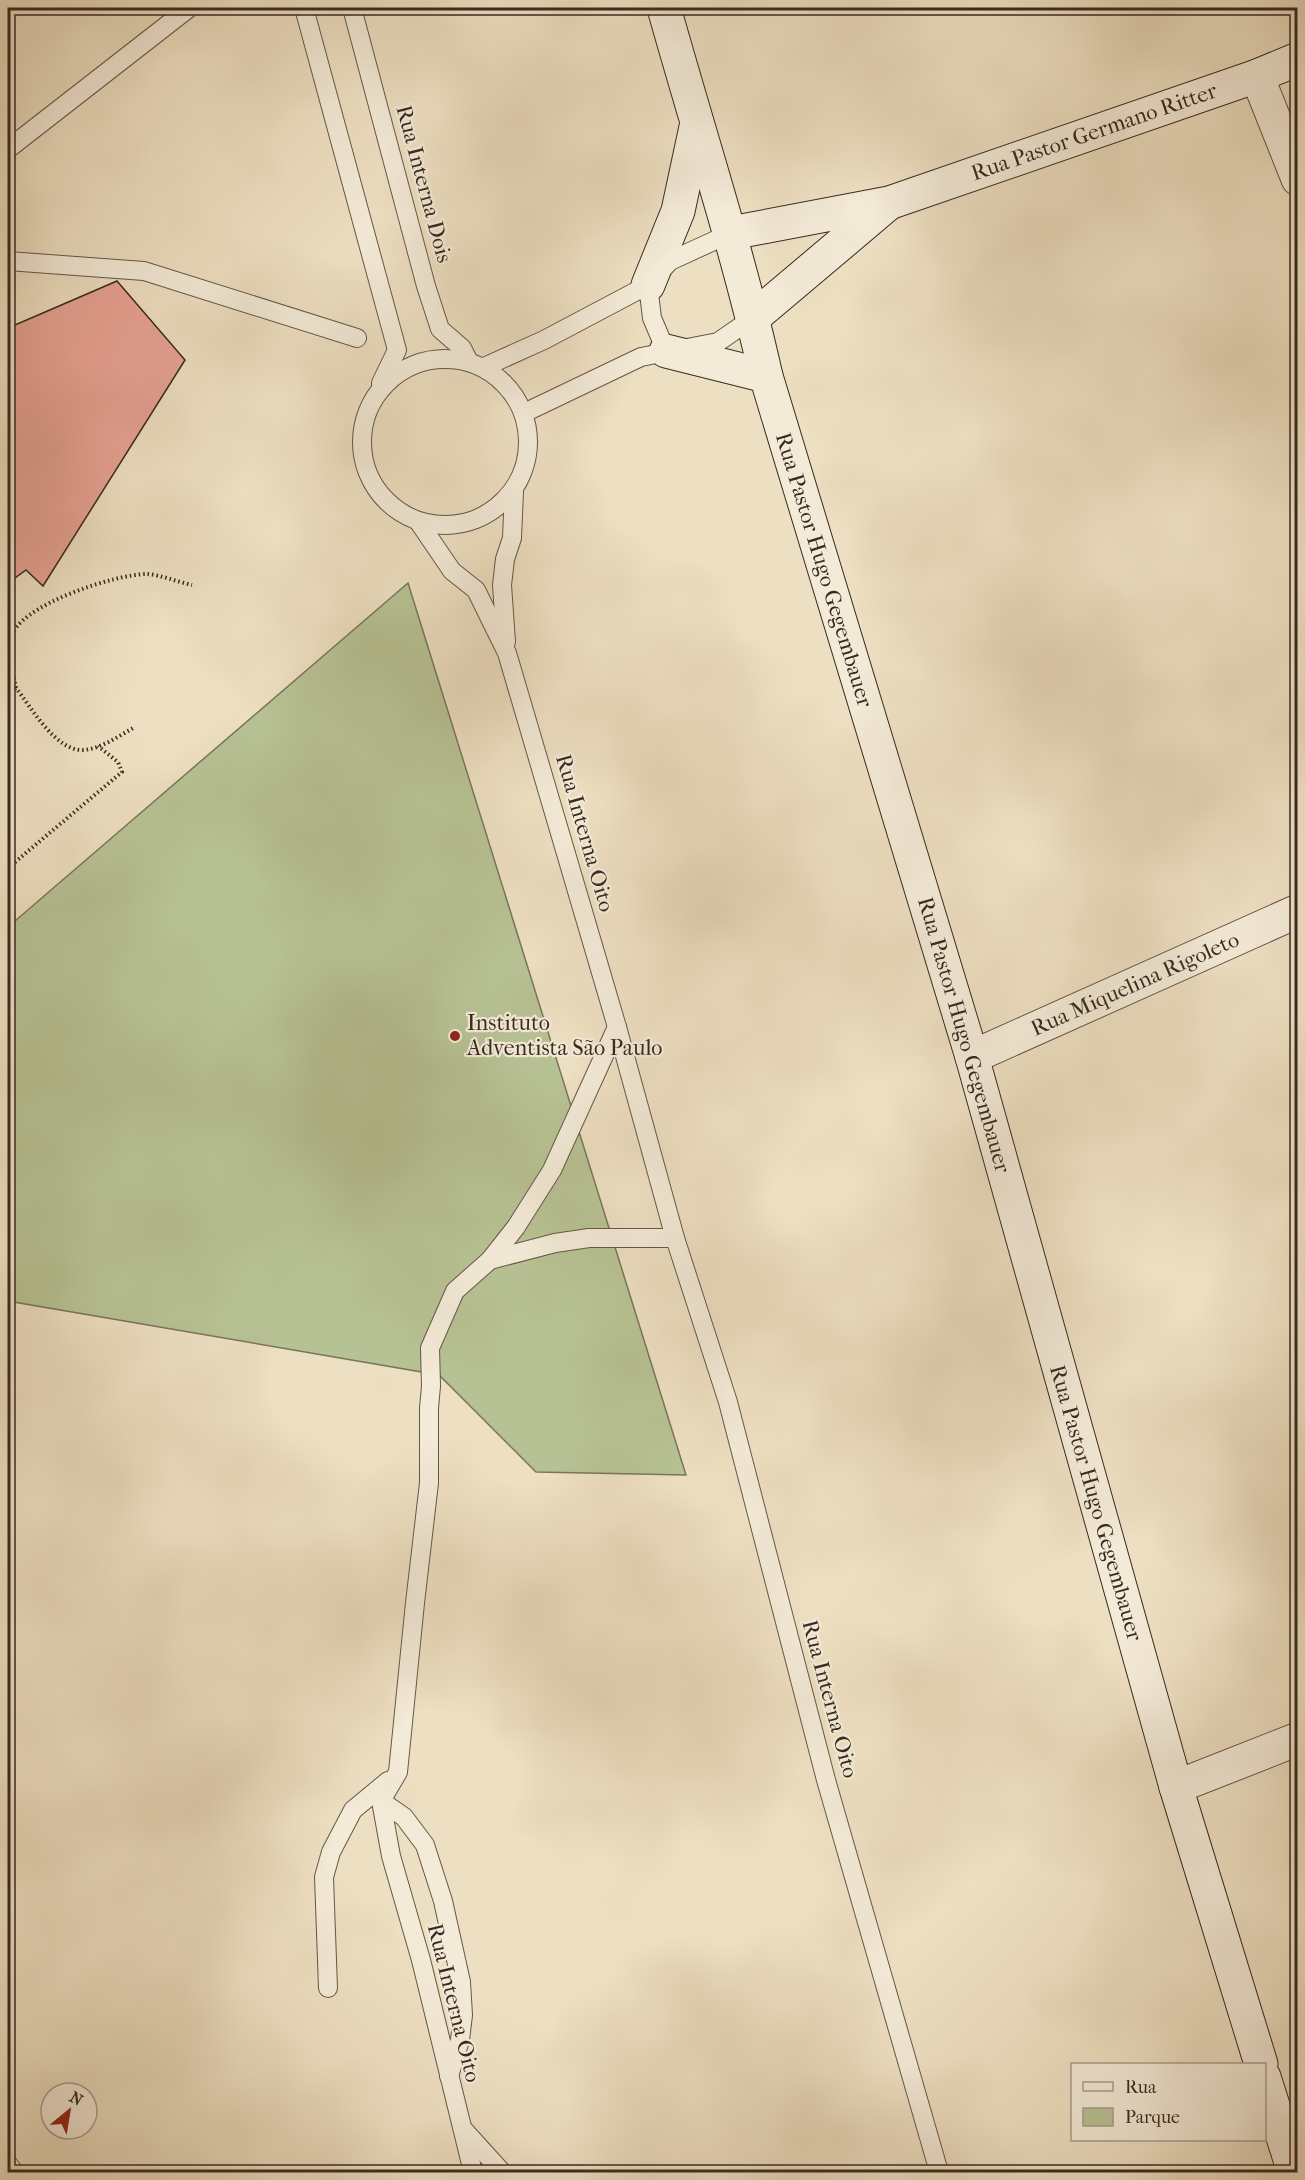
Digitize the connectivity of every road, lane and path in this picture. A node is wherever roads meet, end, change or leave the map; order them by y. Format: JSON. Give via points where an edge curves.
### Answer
{"nodes":[{"id":1,"x":189,"y":8,"type":"edge"},
{"id":2,"x":304,"y":8,"type":"edge"},
{"id":3,"x":352,"y":8,"type":"edge"},
{"id":4,"x":664,"y":8,"type":"edge"},
{"id":5,"x":1298,"y":59,"type":"edge"},
{"id":6,"x":1257,"y":76,"type":"junction"},
{"id":7,"x":696,"y":125,"type":"junction"},
{"id":8,"x":8,"y":149,"type":"edge"},
{"id":9,"x":1298,"y":179,"type":"edge"},
{"id":10,"x":889,"y":203,"type":"junction"},
{"id":11,"x":731,"y":234,"type":"junction"},
{"id":12,"x":8,"y":261,"type":"edge"},
{"id":13,"x":648,"y":285,"type":"junction"},
{"id":14,"x":753,"y":318,"type":"junction"},
{"id":15,"x":357,"y":338,"type":"dead end"},
{"id":16,"x":666,"y":351,"type":"junction"},
{"id":17,"x":476,"y":365,"type":"junction"},
{"id":18,"x":766,"y":376,"type":"junction"},
{"id":19,"x":377,"y":392,"type":"junction"},
{"id":20,"x":524,"y":413,"type":"junction"},
{"id":21,"x":514,"y":491,"type":"junction"},
{"id":22,"x":418,"y":521,"type":"junction"},
{"id":23,"x":192,"y":585,"type":"dead end"},
{"id":24,"x":507,"y":653,"type":"junction"},
{"id":25,"x":16,"y":688,"type":"junction"},
{"id":26,"x":8,"y":694,"type":"edge"},
{"id":27,"x":135,"y":727,"type":"dead end"},
{"id":28,"x":98,"y":746,"type":"junction"},
{"id":29,"x":8,"y":868,"type":"edge"},
{"id":30,"x":1298,"y":911,"type":"edge"},
{"id":31,"x":617,"y":1027,"type":"junction"},
{"id":32,"x":972,"y":1057,"type":"junction"},
{"id":33,"x":675,"y":1238,"type":"junction"},
{"id":34,"x":490,"y":1260,"type":"junction"},
{"id":35,"x":1298,"y":1738,"type":"edge"},
{"id":36,"x":398,"y":1772,"type":"junction"},
{"id":37,"x":1176,"y":1787,"type":"junction"},
{"id":38,"x":381,"y":1801,"type":"junction"},
{"id":39,"x":328,"y":1988,"type":"dead end"},
{"id":40,"x":1261,"y":2063,"type":"edge"},
{"id":41,"x":448,"y":2078,"type":"junction"},
{"id":42,"x":1266,"y":2083,"type":"edge"},
{"id":43,"x":461,"y":2128,"type":"junction"},
{"id":44,"x":8,"y":2164,"type":"edge"},
{"id":45,"x":14,"y":2172,"type":"edge"},
{"id":46,"x":473,"y":2172,"type":"edge"},
{"id":47,"x":502,"y":2172,"type":"edge"},
{"id":48,"x":939,"y":2172,"type":"edge"},
{"id":49,"x":1294,"y":2172,"type":"edge"}],
"edges":[{"from":1,"to":8,"type":"lane"},
{"from":2,"to":19,"type":"lane","via":[[397,350]]},
{"from":3,"to":17,"type":"lane","name":"Rua Interna Dois","via":[[440,329]]},
{"from":4,"to":7,"type":"main road","name":"Rua Pastor Hugo Gegembauer"},
{"from":5,"to":6,"type":"main road","name":"Rua Pastor Germano Ritter"},
{"from":6,"to":9,"type":"main road"},
{"from":6,"to":10,"type":"main road","name":"Rua Pastor Germano Ritter"},
{"from":7,"to":11,"type":"main road","name":"Rua Pastor Hugo Gegembauer"},
{"from":7,"to":13,"type":"main road","via":[[678,211]]},
{"from":10,"to":11,"type":"main road","name":"Rua Pastor Germano Ritter"},
{"from":10,"to":14,"type":"main road","name":"Rua Pastor Germano Ritter"},
{"from":11,"to":13,"type":"lane","name":"Rua Pastor Germano Ritter","via":[[670,261]]},
{"from":11,"to":14,"type":"main road","name":"Rua Pastor Hugo Gegembauer"},
{"from":12,"to":15,"type":"lane","via":[[144,271]]},
{"from":13,"to":16,"type":"lane","via":[[652,318]]},
{"from":13,"to":17,"type":"lane","name":"Rua Pastor Germano Ritter","via":[[544,340]]},
{"from":14,"to":16,"type":"lane","name":"Rua Pastor Germano Ritter","via":[[718,342]]},
{"from":14,"to":18,"type":"main road","name":"Rua Pastor Hugo Gegembauer"},
{"from":16,"to":18,"type":"main road"},
{"from":16,"to":20,"type":"lane","name":"Rua Pastor Germano Ritter","via":[[641,357]]},
{"from":17,"to":19,"type":"lane","name":"Rua Pastor Germano Ritter","via":[[433,359],[411,365]]},
{"from":17,"to":20,"type":"lane","name":"Rua Pastor Germano Ritter","via":[[500,379]]},
{"from":18,"to":32,"type":"main road","name":"Rua Pastor Hugo Gegembauer"},
{"from":19,"to":22,"type":"lane","name":"Rua Pastor Germano Ritter","via":[[365,416],[359,448],[375,488],[397,510]]},
{"from":20,"to":21,"type":"lane","name":"Rua Pastor Germano Ritter","via":[[529,440],[526,466]]},
{"from":21,"to":22,"type":"lane","name":"Rua Pastor Germano Ritter","via":[[494,510],[471,522],[444,526]]},
{"from":21,"to":24,"type":"lane","name":"Rua Interna Oito","via":[[512,538],[502,585]]},
{"from":22,"to":24,"type":"lane","name":"Rua Interna Oito","via":[[452,571],[476,590]]},
{"from":23,"to":25,"type":"path","via":[[149,574],[117,577],[50,603],[19,623],[11,636]]},
{"from":24,"to":31,"type":"lane","name":"Rua Interna Oito"},
{"from":25,"to":26,"type":"path"},
{"from":25,"to":28,"type":"path","via":[[44,727],[61,742],[83,750]]},
{"from":27,"to":28,"type":"path"},
{"from":28,"to":29,"type":"path","via":[[118,762],[122,772]]},
{"from":30,"to":32,"type":"main road","name":"Rua Miquelina Rigoleto"},
{"from":31,"to":33,"type":"lane","name":"Rua Interna Oito"},
{"from":31,"to":34,"type":"lane","via":[[552,1170]]},
{"from":32,"to":37,"type":"main road","name":"Rua Pastor Hugo Gegembauer"},
{"from":33,"to":34,"type":"lane","via":[[589,1238]]},
{"from":33,"to":48,"type":"lane","name":"Rua Interna Oito","via":[[728,1402],[826,1780]]},
{"from":34,"to":36,"type":"lane","via":[[455,1291],[430,1348],[429,1483]]},
{"from":35,"to":37,"type":"main road"},
{"from":36,"to":38,"type":"lane"},
{"from":36,"to":39,"type":"lane","via":[[353,1810],[331,1852],[324,1877]]},
{"from":37,"to":40,"type":"main road","name":"Rua Pastor Hugo Gegembauer"},
{"from":38,"to":41,"type":"lane","name":"Rua Interna Oito","via":[[391,1856],[421,1960]]},
{"from":38,"to":41,"type":"lane","via":[[404,1817],[425,1845],[443,1901],[463,2015]]},
{"from":41,"to":43,"type":"lane","name":"Rua Interna Oito"},
{"from":42,"to":49,"type":"main road"},
{"from":43,"to":46,"type":"lane","name":"Rua Interna Oito"},
{"from":43,"to":47,"type":"lane"},
{"from":44,"to":45,"type":"lane"}]}
